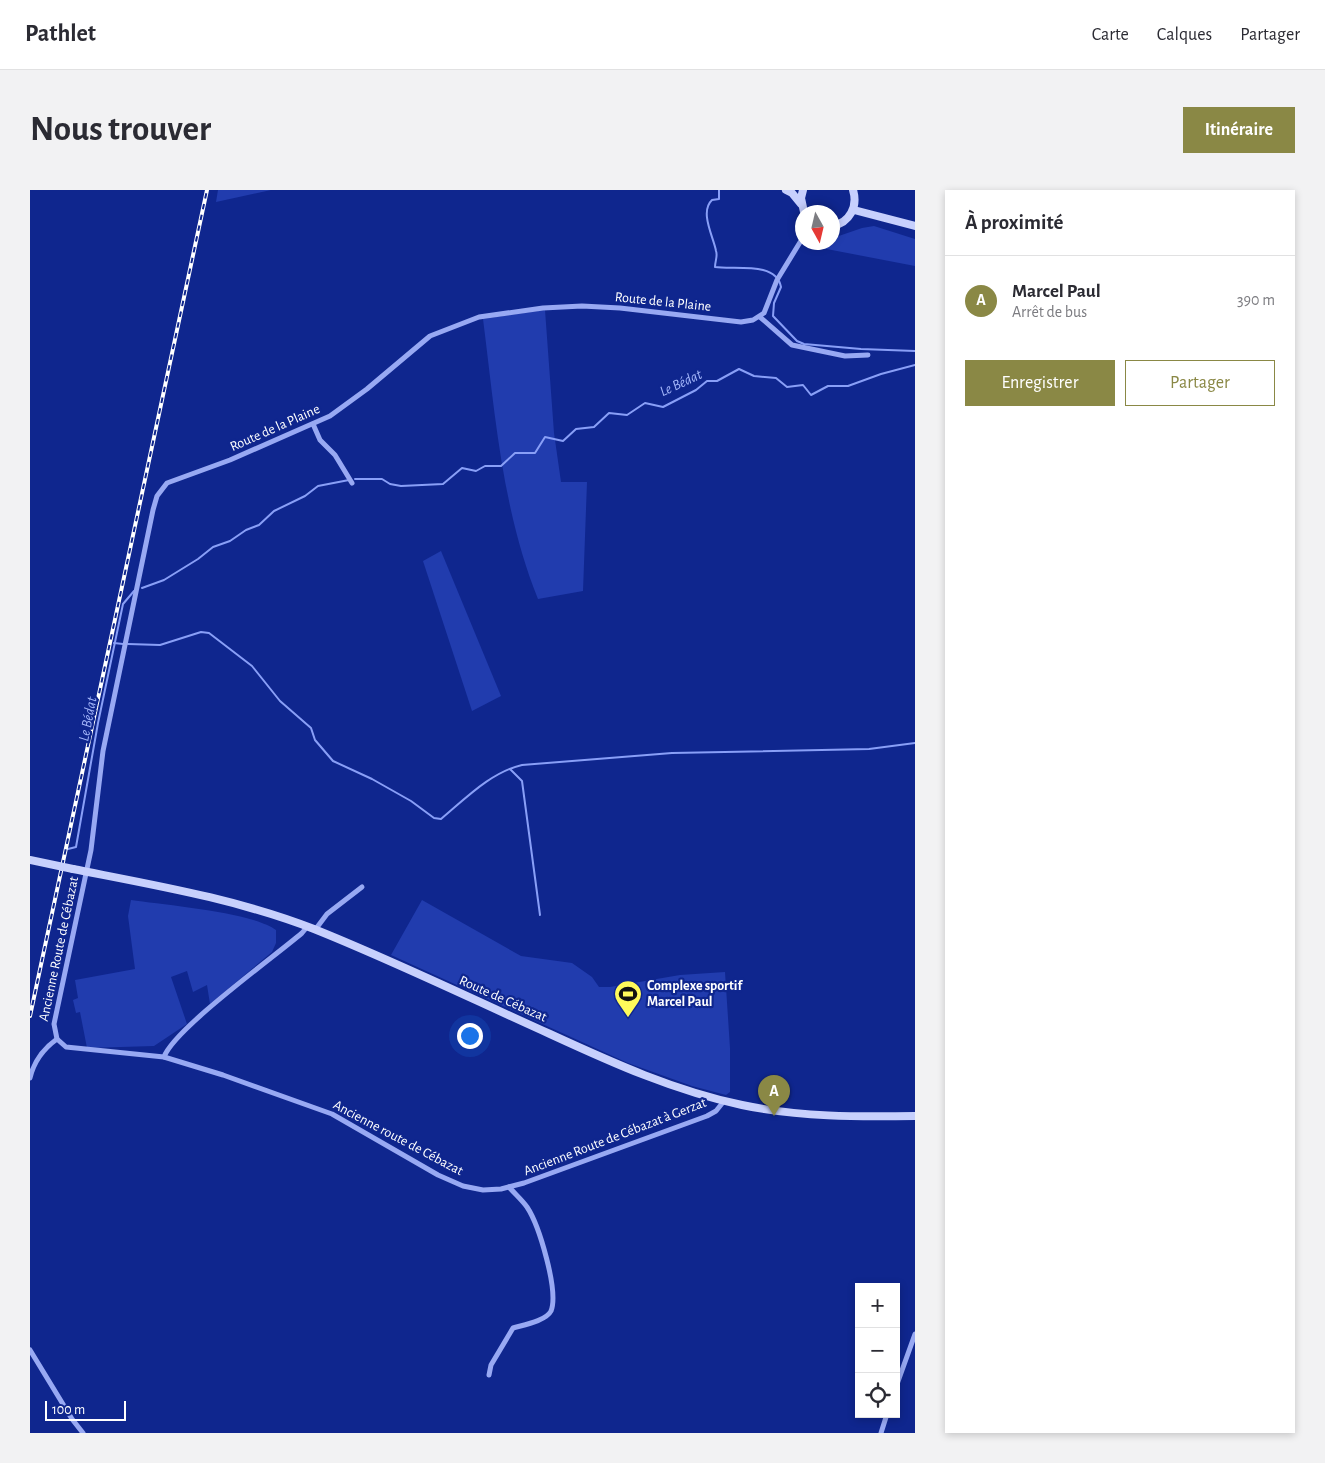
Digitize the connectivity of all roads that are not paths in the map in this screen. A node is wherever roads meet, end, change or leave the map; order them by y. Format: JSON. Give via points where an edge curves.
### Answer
{"nodes":[{"id":1,"x":786,"y":190,"type":"edge"},
{"id":2,"x":803,"y":190,"type":"edge"},
{"id":3,"x":853,"y":190,"type":"edge"},
{"id":4,"x":800,"y":205,"type":"edge"},
{"id":5,"x":803,"y":205,"type":"edge"},
{"id":6,"x":854,"y":210,"type":"junction"},
{"id":7,"x":840,"y":223,"type":"edge"},
{"id":8,"x":915,"y":226,"type":"edge"},
{"id":9,"x":798,"y":250,"type":"edge"},
{"id":10,"x":760,"y":317,"type":"junction"},
{"id":11,"x":868,"y":355,"type":"dead end"},
{"id":12,"x":313,"y":424,"type":"junction"},
{"id":13,"x":352,"y":483,"type":"dead end"},
{"id":14,"x":30,"y":860,"type":"edge"},
{"id":15,"x":87,"y":872,"type":"junction"},
{"id":16,"x":362,"y":887,"type":"dead end"},
{"id":17,"x":311,"y":928,"type":"junction"},
{"id":18,"x":57,"y":1039,"type":"junction"},
{"id":19,"x":164,"y":1057,"type":"junction"},
{"id":20,"x":30,"y":1078,"type":"edge"},
{"id":21,"x":724,"y":1101,"type":"junction"},
{"id":22,"x":915,"y":1116,"type":"edge"},
{"id":23,"x":509,"y":1187,"type":"junction"},
{"id":24,"x":915,"y":1334,"type":"edge"},
{"id":25,"x":30,"y":1350,"type":"edge"},
{"id":26,"x":489,"y":1375,"type":"dead end"},
{"id":27,"x":900,"y":1376,"type":"edge"},
{"id":28,"x":887,"y":1418,"type":"edge"},
{"id":29,"x":83,"y":1433,"type":"edge"},
{"id":30,"x":882,"y":1433,"type":"edge"}],
"edges":[{"from":1,"to":4,"type":"main road"},
{"from":2,"to":5,"type":"main road"},
{"from":3,"to":6,"type":"main road"},
{"from":6,"to":7,"type":"main road"},
{"from":6,"to":8,"type":"main road"},
{"from":9,"to":10,"type":"street","via":[[778,278]]},
{"from":10,"to":11,"type":"street","via":[[792,345],[845,356]]},
{"from":10,"to":12,"type":"street","name":"Route de la Plaine","via":[[742,322],[582,306],[535,308],[479,317],[430,336],[346,405]]},
{"from":12,"to":13,"type":"street","via":[[320,440],[335,455]]},
{"from":12,"to":15,"type":"street","name":"Route de la Plaine","via":[[175,480],[157,496],[103,751]]},
{"from":14,"to":15,"type":"main road","name":"Route de Cébazat","bridge":true},
{"from":15,"to":17,"type":"main road","name":"Route de Cébazat","via":[[227,902]]},
{"from":15,"to":18,"type":"street","name":"Ancienne Route de Cébazat","via":[[54,1024]]},
{"from":16,"to":17,"type":"street"},
{"from":17,"to":19,"type":"street","via":[[194,1022],[167,1049]]},
{"from":17,"to":21,"type":"main road","name":"Route de Cébazat","via":[[631,1070]]},
{"from":18,"to":19,"type":"street","name":"Ancienne Route de Cébazat","via":[[66,1047]]},
{"from":18,"to":20,"type":"street","via":[[36,1060]]},
{"from":19,"to":23,"type":"street","name":"Ancienne route de Cébazat","via":[[332,1114],[455,1183],[483,1190]]},
{"from":21,"to":22,"type":"main road","name":"Route de Cébazat","via":[[823,1116]]},
{"from":21,"to":23,"type":"street","name":"Ancienne Route de Cébazat à Gerzat","via":[[707,1116]]},
{"from":23,"to":26,"type":"street","via":[[528,1208],[550,1267],[552,1304],[544,1318],[513,1328],[491,1365]]},
{"from":24,"to":27,"type":"street"},
{"from":25,"to":29,"type":"street"},
{"from":28,"to":30,"type":"street"}]}
